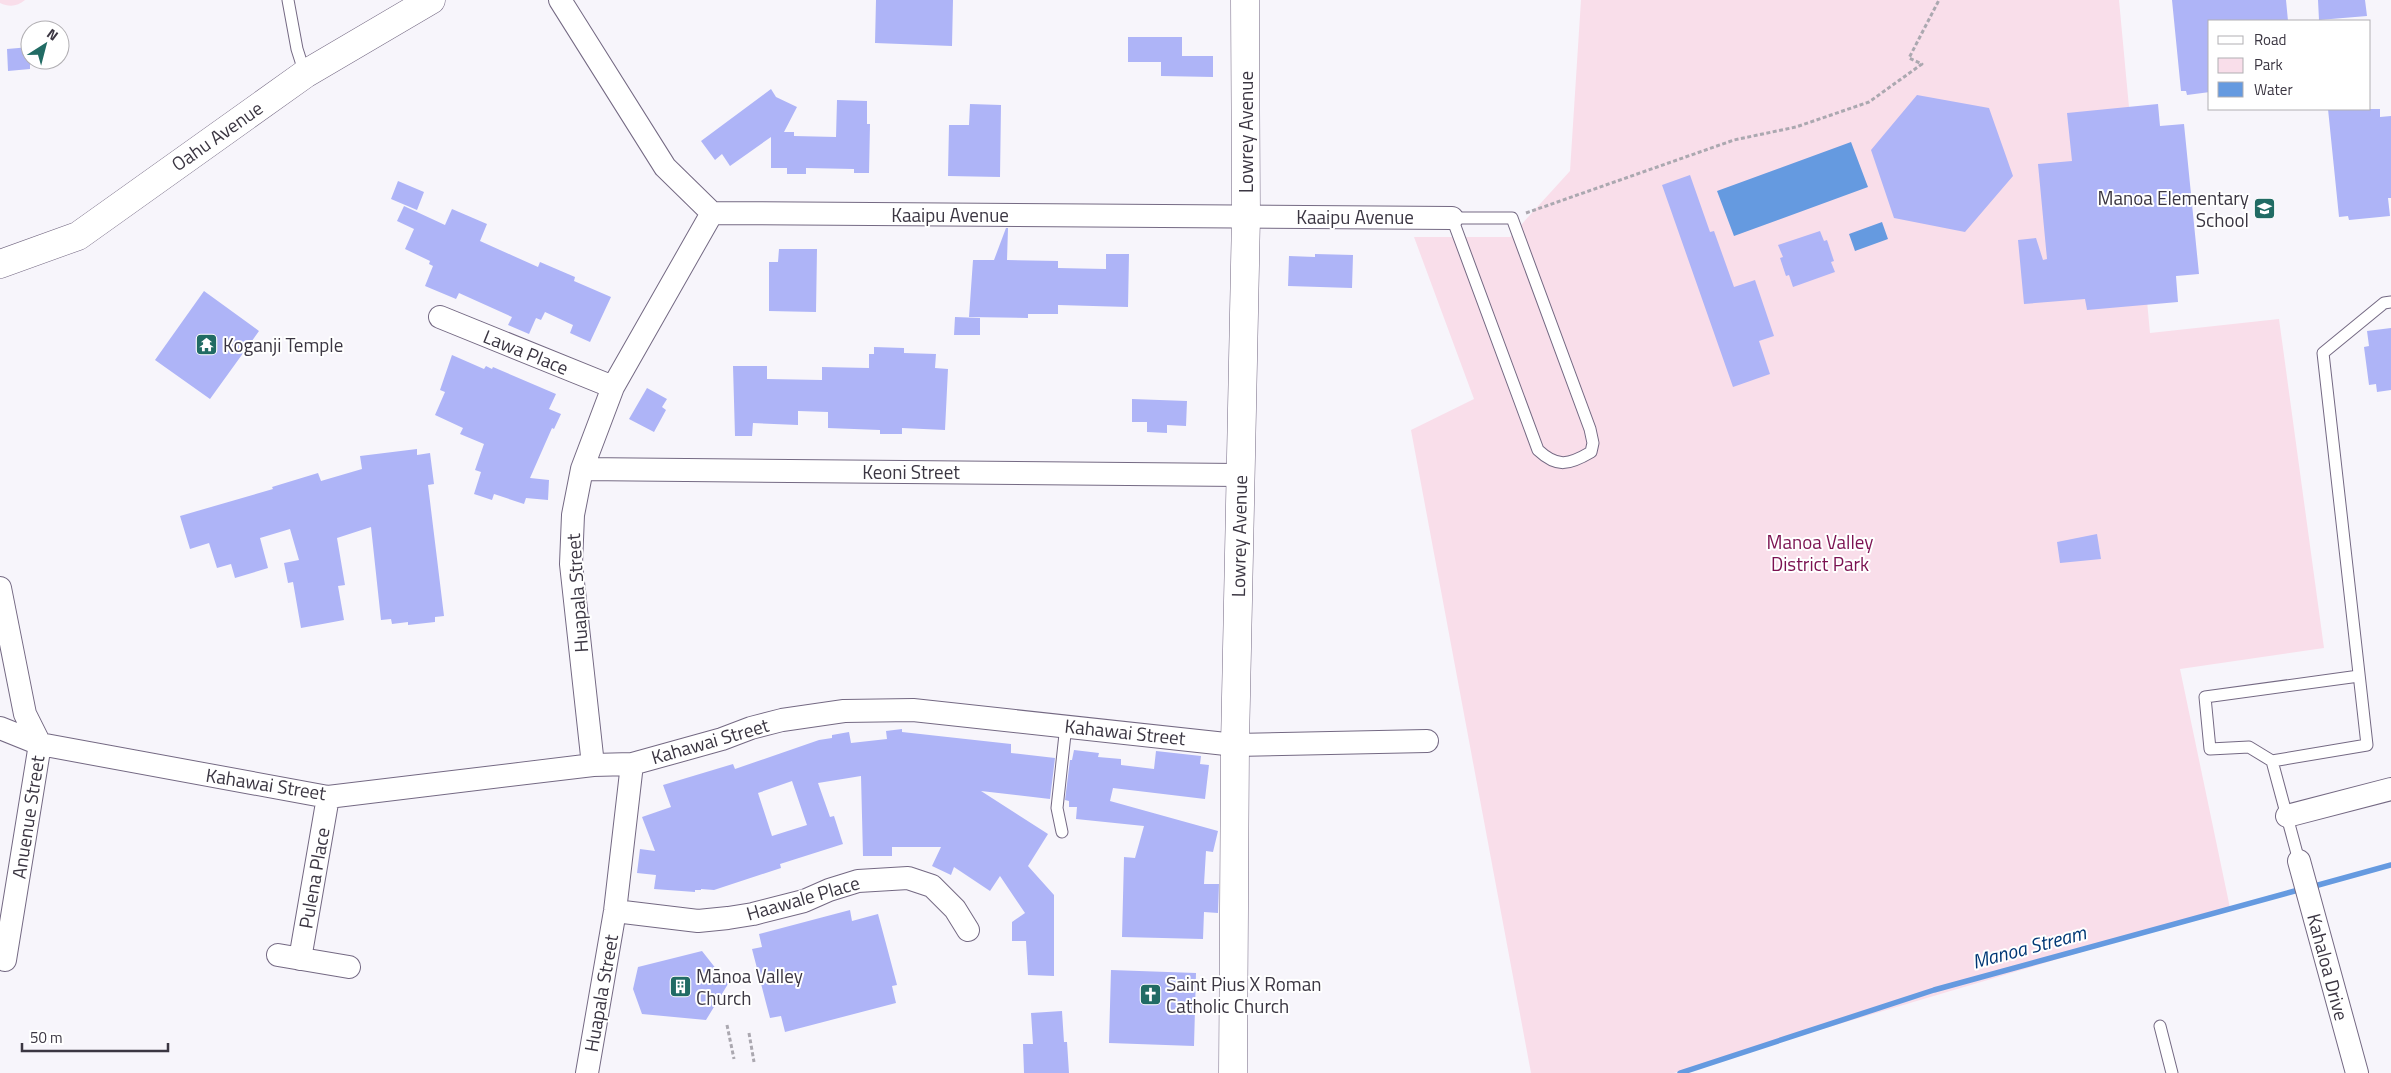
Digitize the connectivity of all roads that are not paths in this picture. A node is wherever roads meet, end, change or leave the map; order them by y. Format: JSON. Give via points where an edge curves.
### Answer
{"nodes":[{"id":1,"x":288,"y":0,"type":"edge"},
{"id":2,"x":431,"y":0,"type":"edge"},
{"id":3,"x":560,"y":0,"type":"edge"},
{"id":4,"x":1245,"y":0,"type":"edge"},
{"id":5,"x":305,"y":74,"type":"junction"},
{"id":6,"x":712,"y":213,"type":"junction"},
{"id":7,"x":1246,"y":217,"type":"junction"},
{"id":8,"x":1452,"y":218,"type":"junction"},
{"id":9,"x":0,"y":264,"type":"edge"},
{"id":10,"x":2391,"y":302,"type":"edge"},
{"id":11,"x":440,"y":317,"type":"dead end"},
{"id":12,"x":613,"y":387,"type":"junction"},
{"id":13,"x":582,"y":469,"type":"junction"},
{"id":14,"x":1240,"y":475,"type":"junction"},
{"id":15,"x":0,"y":588,"type":"edge"},
{"id":16,"x":2359,"y":676,"type":"junction"},
{"id":17,"x":1066,"y":725,"type":"junction"},
{"id":18,"x":0,"y":728,"type":"edge"},
{"id":19,"x":1427,"y":741,"type":"dead end"},
{"id":20,"x":40,"y":744,"type":"junction"},
{"id":21,"x":1235,"y":745,"type":"junction"},
{"id":22,"x":2272,"y":761,"type":"junction"},
{"id":23,"x":632,"y":764,"type":"junction"},
{"id":24,"x":593,"y":765,"type":"junction"},
{"id":25,"x":2391,"y":789,"type":"edge"},
{"id":26,"x":328,"y":797,"type":"junction"},
{"id":27,"x":2287,"y":816,"type":"junction"},
{"id":28,"x":1062,"y":832,"type":"dead end"},
{"id":29,"x":2298,"y":861,"type":"joint"},
{"id":30,"x":615,"y":911,"type":"junction"},
{"id":31,"x":968,"y":930,"type":"dead end"},
{"id":32,"x":278,"y":955,"type":"dead end"},
{"id":33,"x":300,"y":959,"type":"junction"},
{"id":34,"x":5,"y":960,"type":"dead end"},
{"id":35,"x":349,"y":967,"type":"dead end"},
{"id":36,"x":2160,"y":1026,"type":"dead end"},
{"id":37,"x":587,"y":1073,"type":"edge"},
{"id":38,"x":1233,"y":1073,"type":"edge"},
{"id":39,"x":2172,"y":1073,"type":"edge"},
{"id":40,"x":2356,"y":1073,"type":"edge"}],
"edges":[{"from":1,"to":5,"type":"lane"},
{"from":2,"to":5,"type":"street","name":"Oahu Avenue"},
{"from":3,"to":6,"type":"street","via":[[665,167]]},
{"from":4,"to":7,"type":"street","name":"Lowrey Avenue"},
{"from":5,"to":9,"type":"street","name":"Oahu Avenue","via":[[78,236]]},
{"from":6,"to":7,"type":"street","name":"Kaaipu Avenue"},
{"from":6,"to":12,"type":"street","name":"Huapala Street"},
{"from":7,"to":8,"type":"street","name":"Kaaipu Avenue"},
{"from":7,"to":14,"type":"street","name":"Lowrey Avenue"},
{"from":8,"to":8,"type":"lane","via":[[1512,218],[1590,429],[1591,452],[1569,463],[1547,458],[1538,450]]},
{"from":10,"to":16,"type":"lane","via":[[2384,303],[2323,354]]},
{"from":11,"to":12,"type":"street","name":"Lawa Place"},
{"from":12,"to":13,"type":"street","name":"Huapala Street"},
{"from":13,"to":14,"type":"street","name":"Keoni Street"},
{"from":13,"to":24,"type":"street","name":"Huapala Street","via":[[573,515],[571,564]]},
{"from":14,"to":21,"type":"street","name":"Lowrey Avenue"},
{"from":15,"to":20,"type":"street","name":"Anuenue Street","via":[[25,714]]},
{"from":16,"to":22,"type":"lane","via":[[2367,745]]},
{"from":16,"to":22,"type":"lane","via":[[2205,697],[2210,750],[2249,747]]},
{"from":17,"to":21,"type":"street","name":"Kahawai Street"},
{"from":17,"to":23,"type":"street","name":"Kahawai Street","via":[[913,710],[844,711],[782,720]]},
{"from":17,"to":28,"type":"lane","via":[[1057,808]]},
{"from":18,"to":20,"type":"street","name":"Kahawai Street"},
{"from":19,"to":21,"type":"street","name":"Kahawai Street"},
{"from":20,"to":26,"type":"street","name":"Kahawai Street"},
{"from":20,"to":34,"type":"street","name":"Anuenue Street"},
{"from":21,"to":38,"type":"street","name":"Lowrey Avenue"},
{"from":22,"to":27,"type":"lane"},
{"from":23,"to":24,"type":"street","name":"Kahawai Street"},
{"from":23,"to":30,"type":"street","name":"Huapala Street"},
{"from":24,"to":26,"type":"street","name":"Kahawai Street"},
{"from":25,"to":27,"type":"street"},
{"from":26,"to":33,"type":"street","name":"Pulena Place"},
{"from":27,"to":29,"type":"lane"},
{"from":29,"to":40,"type":"street","name":"Kahaloa Drive"},
{"from":30,"to":31,"type":"street","name":"Haawale Place","via":[[698,921],[728,918],[804,901],[858,881],[908,878],[932,886],[955,909]]},
{"from":30,"to":37,"type":"street","name":"Huapala Street"},
{"from":32,"to":33,"type":"street"},
{"from":33,"to":35,"type":"street"},
{"from":36,"to":39,"type":"lane"}]}
